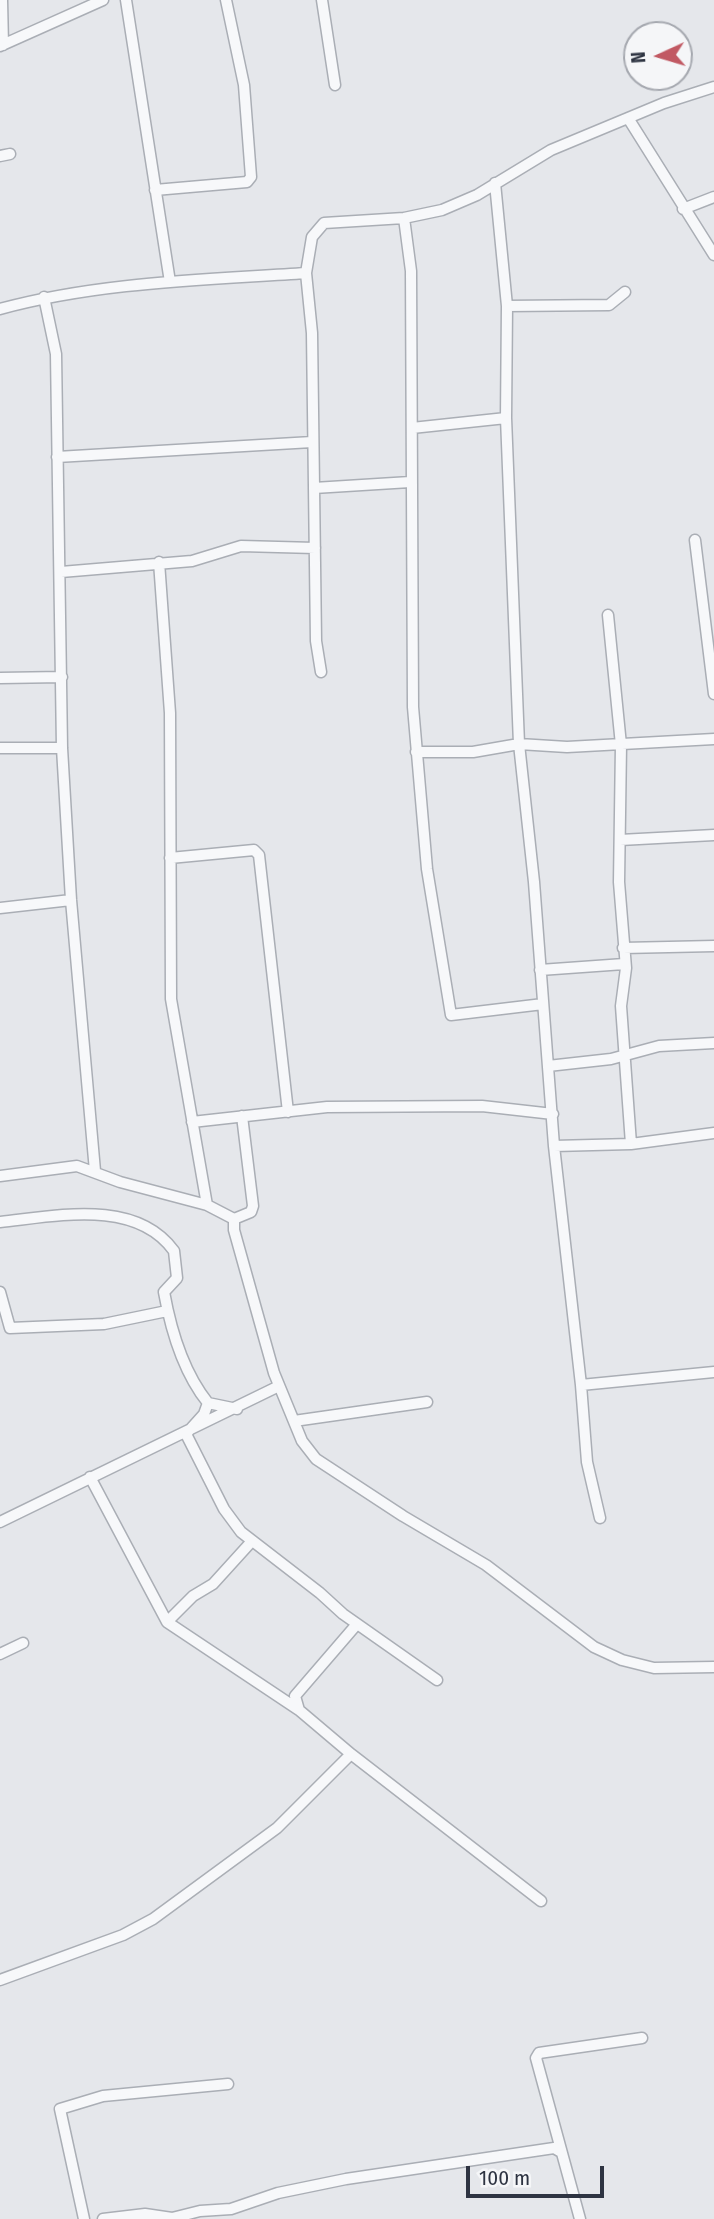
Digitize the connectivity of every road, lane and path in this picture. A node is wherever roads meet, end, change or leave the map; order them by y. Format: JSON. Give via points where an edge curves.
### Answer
{"nodes":[{"id":1,"x":2,"y":0,"type":"edge"},
{"id":2,"x":103,"y":0,"type":"edge"},
{"id":3,"x":126,"y":0,"type":"edge"},
{"id":4,"x":226,"y":0,"type":"edge"},
{"id":5,"x":322,"y":0,"type":"edge"},
{"id":6,"x":2,"y":45,"type":"edge"},
{"id":7,"x":335,"y":85,"type":"dead end"},
{"id":8,"x":714,"y":87,"type":"edge"},
{"id":9,"x":628,"y":118,"type":"junction"},
{"id":10,"x":495,"y":183,"type":"junction"},
{"id":11,"x":155,"y":190,"type":"junction"},
{"id":12,"x":714,"y":197,"type":"edge"},
{"id":13,"x":682,"y":209,"type":"junction"},
{"id":14,"x":404,"y":218,"type":"junction"},
{"id":15,"x":714,"y":255,"type":"edge"},
{"id":16,"x":306,"y":273,"type":"junction"},
{"id":17,"x":170,"y":282,"type":"junction"},
{"id":18,"x":625,"y":292,"type":"dead end"},
{"id":19,"x":44,"y":297,"type":"junction"},
{"id":20,"x":507,"y":306,"type":"junction"},
{"id":21,"x":0,"y":309,"type":"edge"},
{"id":22,"x":506,"y":418,"type":"junction"},
{"id":23,"x":412,"y":428,"type":"junction"},
{"id":24,"x":312,"y":442,"type":"junction"},
{"id":25,"x":57,"y":457,"type":"junction"},
{"id":26,"x":410,"y":482,"type":"junction"},
{"id":27,"x":314,"y":488,"type":"junction"},
{"id":28,"x":695,"y":540,"type":"dead end"},
{"id":29,"x":315,"y":548,"type":"junction"},
{"id":30,"x":159,"y":562,"type":"junction"},
{"id":31,"x":61,"y":572,"type":"junction"},
{"id":32,"x":608,"y":615,"type":"dead end"},
{"id":33,"x":321,"y":672,"type":"dead end"},
{"id":34,"x":62,"y":677,"type":"junction"},
{"id":35,"x":0,"y":678,"type":"edge"},
{"id":36,"x":714,"y":694,"type":"edge"},
{"id":37,"x":714,"y":739,"type":"edge"},
{"id":38,"x":519,"y":744,"type":"junction"},
{"id":39,"x":621,"y":746,"type":"junction"},
{"id":40,"x":0,"y":748,"type":"edge"},
{"id":41,"x":62,"y":748,"type":"junction"},
{"id":42,"x":416,"y":751,"type":"junction"},
{"id":43,"x":714,"y":835,"type":"edge"},
{"id":44,"x":620,"y":839,"type":"junction"},
{"id":45,"x":170,"y":858,"type":"junction"},
{"id":46,"x":71,"y":900,"type":"junction"},
{"id":47,"x":0,"y":908,"type":"edge"},
{"id":48,"x":714,"y":946,"type":"edge"},
{"id":49,"x":623,"y":948,"type":"junction"},
{"id":50,"x":624,"y":964,"type":"junction"},
{"id":51,"x":540,"y":970,"type":"junction"},
{"id":52,"x":543,"y":1004,"type":"junction"},
{"id":53,"x":714,"y":1043,"type":"edge"},
{"id":54,"x":626,"y":1054,"type":"junction"},
{"id":55,"x":548,"y":1066,"type":"junction"},
{"id":56,"x":288,"y":1112,"type":"junction"},
{"id":57,"x":553,"y":1114,"type":"junction"},
{"id":58,"x":242,"y":1116,"type":"junction"},
{"id":59,"x":192,"y":1122,"type":"junction"},
{"id":60,"x":714,"y":1133,"type":"edge"},
{"id":61,"x":631,"y":1144,"type":"junction"},
{"id":62,"x":554,"y":1146,"type":"junction"},
{"id":63,"x":95,"y":1171,"type":"junction"},
{"id":64,"x":0,"y":1176,"type":"edge"},
{"id":65,"x":207,"y":1205,"type":"junction"},
{"id":66,"x":234,"y":1219,"type":"junction"},
{"id":67,"x":0,"y":1222,"type":"edge"},
{"id":68,"x":0,"y":1292,"type":"edge"},
{"id":69,"x":167,"y":1311,"type":"junction"},
{"id":70,"x":714,"y":1372,"type":"edge"},
{"id":71,"x":580,"y":1385,"type":"junction"},
{"id":72,"x":279,"y":1386,"type":"junction"},
{"id":73,"x":427,"y":1402,"type":"dead end"},
{"id":74,"x":208,"y":1403,"type":"junction"},
{"id":75,"x":237,"y":1409,"type":"junction"},
{"id":76,"x":294,"y":1421,"type":"junction"},
{"id":77,"x":186,"y":1434,"type":"junction"},
{"id":78,"x":90,"y":1477,"type":"junction"},
{"id":79,"x":600,"y":1518,"type":"dead end"},
{"id":80,"x":0,"y":1522,"type":"edge"},
{"id":81,"x":252,"y":1541,"type":"junction"},
{"id":82,"x":167,"y":1622,"type":"junction"},
{"id":83,"x":357,"y":1624,"type":"junction"},
{"id":84,"x":23,"y":1643,"type":"dead end"},
{"id":85,"x":0,"y":1654,"type":"edge"},
{"id":86,"x":714,"y":1667,"type":"edge"},
{"id":87,"x":438,"y":1680,"type":"dead end"},
{"id":88,"x":299,"y":1710,"type":"junction"},
{"id":89,"x":351,"y":1754,"type":"junction"},
{"id":90,"x":541,"y":1901,"type":"dead end"},
{"id":91,"x":0,"y":1980,"type":"edge"},
{"id":92,"x":642,"y":2038,"type":"dead end"},
{"id":93,"x":228,"y":2084,"type":"dead end"},
{"id":94,"x":557,"y":2150,"type":"junction"},
{"id":95,"x":84,"y":2219,"type":"edge"},
{"id":96,"x":103,"y":2219,"type":"edge"},
{"id":97,"x":580,"y":2219,"type":"edge"}],
"edges":[{"from":1,"to":6,"type":"street"},
{"from":2,"to":6,"type":"street"},
{"from":3,"to":11,"type":"street"},
{"from":4,"to":11,"type":"street","via":[[244,86],[251,177],[247,182]]},
{"from":5,"to":7,"type":"street"},
{"from":8,"to":9,"type":"street"},
{"from":9,"to":10,"type":"street","via":[[551,150]]},
{"from":9,"to":13,"type":"street"},
{"from":10,"to":14,"type":"street","via":[[442,211]]},
{"from":10,"to":20,"type":"street"},
{"from":11,"to":17,"type":"street"},
{"from":12,"to":13,"type":"street"},
{"from":13,"to":15,"type":"street"},
{"from":14,"to":16,"type":"street","via":[[324,223],[312,237]]},
{"from":14,"to":23,"type":"street","via":[[411,271]]},
{"from":16,"to":17,"type":"street"},
{"from":16,"to":24,"type":"street","via":[[312,334]]},
{"from":17,"to":19,"type":"street"},
{"from":18,"to":20,"type":"street","via":[[609,305]]},
{"from":19,"to":21,"type":"street"},
{"from":19,"to":25,"type":"street","via":[[56,354]]},
{"from":20,"to":22,"type":"street"},
{"from":22,"to":23,"type":"street"},
{"from":22,"to":38,"type":"street"},
{"from":23,"to":26,"type":"street"},
{"from":24,"to":25,"type":"street"},
{"from":24,"to":27,"type":"street"},
{"from":25,"to":31,"type":"street"},
{"from":26,"to":27,"type":"street"},
{"from":26,"to":42,"type":"street"},
{"from":27,"to":29,"type":"street"},
{"from":28,"to":36,"type":"street"},
{"from":29,"to":30,"type":"street","via":[[241,546],[192,561]]},
{"from":29,"to":33,"type":"street"},
{"from":30,"to":31,"type":"street"},
{"from":30,"to":45,"type":"street","via":[[169,687]]},
{"from":31,"to":34,"type":"street"},
{"from":32,"to":39,"type":"street"},
{"from":34,"to":35,"type":"street"},
{"from":34,"to":41,"type":"street"},
{"from":37,"to":39,"type":"street"},
{"from":38,"to":39,"type":"street"},
{"from":38,"to":42,"type":"street","via":[[473,752]]},
{"from":38,"to":51,"type":"street"},
{"from":39,"to":44,"type":"street"},
{"from":40,"to":41,"type":"street"},
{"from":41,"to":46,"type":"street"},
{"from":42,"to":52,"type":"street","via":[[427,869],[452,1015]]},
{"from":43,"to":44,"type":"street"},
{"from":44,"to":49,"type":"street"},
{"from":45,"to":56,"type":"street","via":[[254,850],[259,855]]},
{"from":45,"to":59,"type":"street","via":[[171,999]]},
{"from":46,"to":47,"type":"street"},
{"from":46,"to":63,"type":"street"},
{"from":48,"to":49,"type":"street"},
{"from":49,"to":50,"type":"street"},
{"from":50,"to":51,"type":"street"},
{"from":50,"to":54,"type":"street","via":[[621,1006]]},
{"from":51,"to":52,"type":"street"},
{"from":52,"to":55,"type":"street"},
{"from":53,"to":54,"type":"street","via":[[659,1046]]},
{"from":54,"to":55,"type":"street"},
{"from":54,"to":61,"type":"street"},
{"from":55,"to":57,"type":"street"},
{"from":56,"to":57,"type":"street","via":[[327,1107],[482,1106]]},
{"from":56,"to":58,"type":"street"},
{"from":57,"to":62,"type":"street"},
{"from":58,"to":59,"type":"street"},
{"from":58,"to":66,"type":"street","via":[[253,1206],[251,1212]]},
{"from":59,"to":65,"type":"street"},
{"from":60,"to":61,"type":"street"},
{"from":61,"to":62,"type":"street"},
{"from":62,"to":71,"type":"street"},
{"from":63,"to":64,"type":"street","via":[[77,1166]]},
{"from":63,"to":65,"type":"street"},
{"from":65,"to":66,"type":"street"},
{"from":66,"to":72,"type":"street"},
{"from":67,"to":69,"type":"street","via":[[114,1215],[149,1227],[168,1242],[178,1263],[177,1278],[164,1292]]},
{"from":68,"to":69,"type":"street","via":[[10,1328],[104,1324]]},
{"from":69,"to":74,"type":"street","via":[[195,1387]]},
{"from":70,"to":71,"type":"street"},
{"from":71,"to":79,"type":"street","via":[[587,1462]]},
{"from":72,"to":75,"type":"street"},
{"from":72,"to":76,"type":"street"},
{"from":73,"to":76,"type":"street"},
{"from":74,"to":75,"type":"street"},
{"from":74,"to":77,"type":"street"},
{"from":75,"to":77,"type":"street"},
{"from":76,"to":86,"type":"street","via":[[302,1441],[330,1470],[486,1564],[594,1647],[654,1668]]},
{"from":77,"to":78,"type":"street"},
{"from":77,"to":81,"type":"street","via":[[224,1509]]},
{"from":78,"to":80,"type":"street"},
{"from":78,"to":82,"type":"street"},
{"from":81,"to":82,"type":"street","via":[[213,1584]]},
{"from":81,"to":83,"type":"street"},
{"from":82,"to":88,"type":"street"},
{"from":83,"to":87,"type":"street"},
{"from":83,"to":88,"type":"street","via":[[295,1696]]},
{"from":84,"to":85,"type":"street"},
{"from":88,"to":89,"type":"street"},
{"from":89,"to":90,"type":"street"},
{"from":89,"to":91,"type":"street","via":[[277,1828],[153,1919],[123,1936]]},
{"from":92,"to":94,"type":"street","via":[[539,2053],[536,2064]]},
{"from":93,"to":95,"type":"street","via":[[103,2096],[60,2109]]},
{"from":94,"to":96,"type":"street","via":[[346,2179],[278,2193],[231,2209],[172,2218],[145,2214]]},
{"from":94,"to":97,"type":"street"}]}
